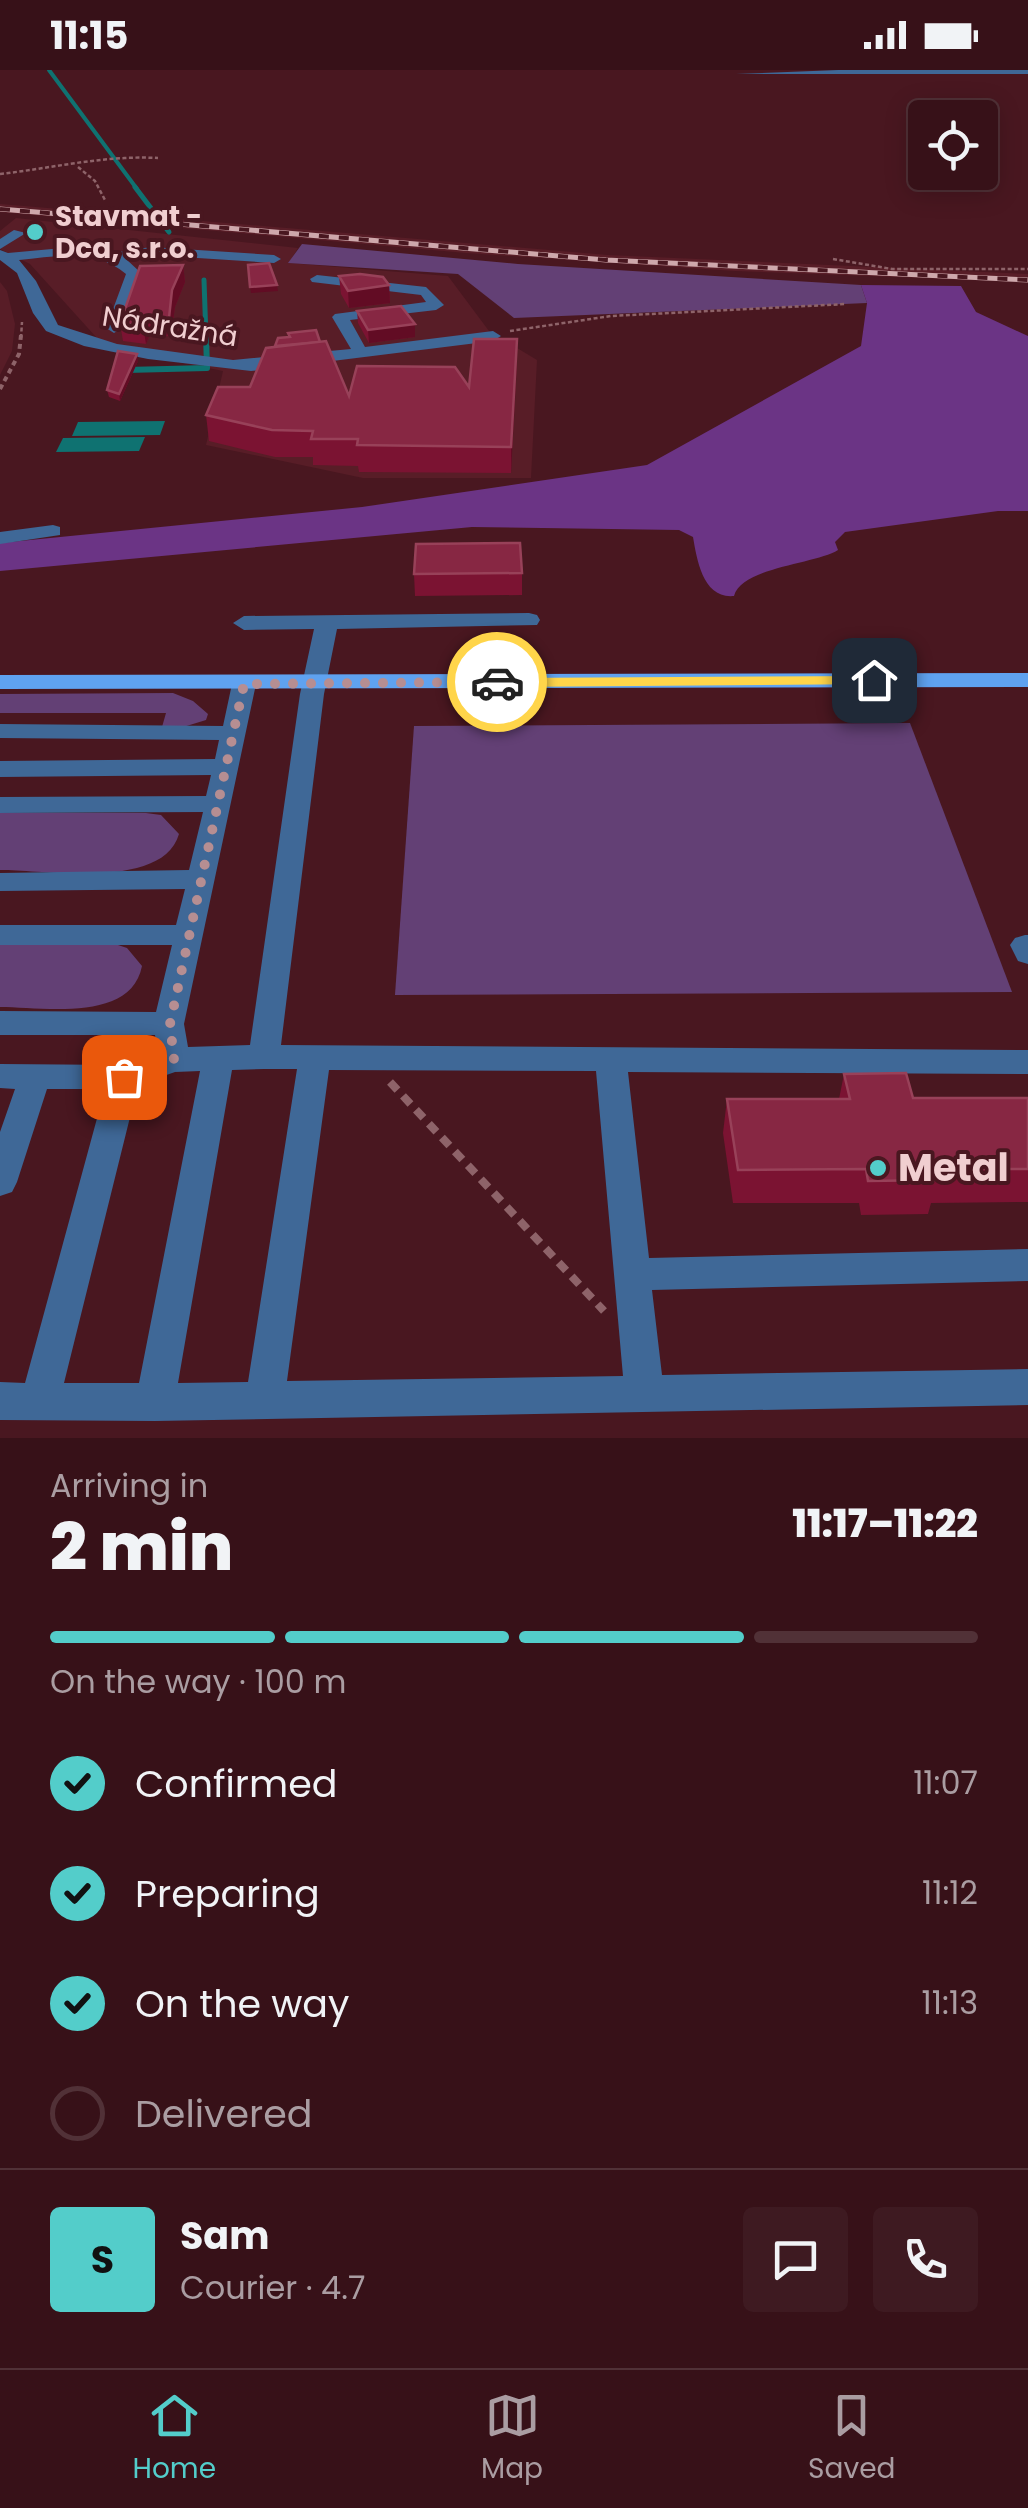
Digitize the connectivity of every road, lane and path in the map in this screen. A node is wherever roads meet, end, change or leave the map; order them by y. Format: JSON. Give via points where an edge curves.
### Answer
{"nodes":[{"id":1,"x":1028,"y":71,"type":"edge"},
{"id":2,"x":741,"y":74,"type":"dead end"},
{"id":3,"x":158,"y":158,"type":"dead end"},
{"id":4,"x":76,"y":166,"type":"junction"},
{"id":5,"x":0,"y":174,"type":"edge"},
{"id":6,"x":105,"y":200,"type":"dead end"},
{"id":7,"x":20,"y":234,"type":"dead end"},
{"id":8,"x":2,"y":252,"type":"edge"},
{"id":9,"x":112,"y":257,"type":"junction"},
{"id":10,"x":274,"y":258,"type":"dead end"},
{"id":11,"x":833,"y":258,"type":"dead end"},
{"id":12,"x":1028,"y":269,"type":"edge"},
{"id":13,"x":317,"y":279,"type":"dead end"},
{"id":14,"x":846,"y":304,"type":"dead end"},
{"id":15,"x":45,"y":320,"type":"junction"},
{"id":16,"x":114,"y":328,"type":"dead end"},
{"id":17,"x":23,"y":329,"type":"joint"},
{"id":18,"x":493,"y":336,"type":"joint"},
{"id":19,"x":361,"y":354,"type":"junction"},
{"id":20,"x":0,"y":388,"type":"edge"},
{"id":21,"x":54,"y":531,"type":"dead end"},
{"id":22,"x":0,"y":538,"type":"edge"},
{"id":23,"x":529,"y":620,"type":"dead end"},
{"id":24,"x":326,"y":622,"type":"junction"},
{"id":25,"x":244,"y":623,"type":"dead end"},
{"id":26,"x":1028,"y":680,"type":"edge"},
{"id":27,"x":0,"y":682,"type":"edge"},
{"id":28,"x":314,"y":683,"type":"junction"},
{"id":29,"x":244,"y":684,"type":"junction"},
{"id":30,"x":0,"y":730,"type":"edge"},
{"id":31,"x":233,"y":733,"type":"junction"},
{"id":32,"x":226,"y":766,"type":"junction"},
{"id":33,"x":0,"y":769,"type":"edge"},
{"id":34,"x":218,"y":804,"type":"junction"},
{"id":35,"x":0,"y":806,"type":"edge"},
{"id":36,"x":201,"y":879,"type":"junction"},
{"id":37,"x":0,"y":882,"type":"edge"},
{"id":38,"x":0,"y":934,"type":"edge"},
{"id":39,"x":189,"y":935,"type":"junction"},
{"id":40,"x":1028,"y":945,"type":"edge"},
{"id":41,"x":1028,"y":954,"type":"edge"},
{"id":42,"x":0,"y":1024,"type":"edge"},
{"id":43,"x":170,"y":1024,"type":"junction"},
{"id":44,"x":264,"y":1057,"type":"junction"},
{"id":45,"x":218,"y":1058,"type":"junction"},
{"id":46,"x":315,"y":1058,"type":"junction"},
{"id":47,"x":367,"y":1058,"type":"junction"},
{"id":48,"x":611,"y":1059,"type":"junction"},
{"id":49,"x":174,"y":1060,"type":"junction"},
{"id":50,"x":1028,"y":1062,"type":"edge"},
{"id":51,"x":0,"y":1076,"type":"edge"},
{"id":52,"x":35,"y":1076,"type":"junction"},
{"id":53,"x":124,"y":1077,"type":"junction"},
{"id":54,"x":0,"y":1182,"type":"edge"},
{"id":55,"x":1028,"y":1265,"type":"edge"},
{"id":56,"x":635,"y":1274,"type":"junction"},
{"id":57,"x":641,"y":1350,"type":"junction"},
{"id":58,"x":1028,"y":1386,"type":"edge"},
{"id":59,"x":644,"y":1393,"type":"junction"},
{"id":60,"x":265,"y":1400,"type":"junction"},
{"id":61,"x":40,"y":1401,"type":"junction"},
{"id":62,"x":0,"y":1402,"type":"edge"},
{"id":63,"x":155,"y":1402,"type":"junction"}],
"edges":[{"from":1,"to":2,"type":"street"},
{"from":3,"to":4,"type":"path","via":[[120,156]]},
{"from":4,"to":5,"type":"path"},
{"from":4,"to":6,"type":"path"},
{"from":7,"to":8,"type":"street"},
{"from":8,"to":9,"type":"street"},
{"from":8,"to":15,"type":"street","via":[[26,274]]},
{"from":9,"to":10,"type":"street","via":[[151,250]]},
{"from":9,"to":16,"type":"street","via":[[134,273]]},
{"from":11,"to":12,"type":"path","via":[[892,268]]},
{"from":13,"to":19,"type":"street","via":[[426,291],[436,305],[340,317]]},
{"from":14,"to":18,"type":"path","via":[[611,316]]},
{"from":15,"to":17,"type":"street"},
{"from":15,"to":19,"type":"street","name":"Nádražná","via":[[71,337],[208,364]]},
{"from":17,"to":20,"type":"path","via":[[20,354]]},
{"from":18,"to":19,"type":"street","name":"Nádražná"},
{"from":21,"to":22,"type":"street"},
{"from":23,"to":24,"type":"street"},
{"from":24,"to":25,"type":"street"},
{"from":24,"to":28,"type":"street"},
{"from":26,"to":28,"type":"main road"},
{"from":27,"to":29,"type":"main road"},
{"from":28,"to":29,"type":"main road"},
{"from":28,"to":44,"type":"street"},
{"from":29,"to":31,"type":"street"},
{"from":30,"to":31,"type":"street"},
{"from":31,"to":32,"type":"street"},
{"from":32,"to":33,"type":"street"},
{"from":32,"to":34,"type":"street"},
{"from":34,"to":35,"type":"street"},
{"from":34,"to":36,"type":"street"},
{"from":36,"to":37,"type":"street"},
{"from":36,"to":39,"type":"street"},
{"from":38,"to":39,"type":"street"},
{"from":39,"to":43,"type":"street"},
{"from":40,"to":41,"type":"street"},
{"from":42,"to":43,"type":"street"},
{"from":43,"to":49,"type":"street"},
{"from":44,"to":45,"type":"street"},
{"from":44,"to":46,"type":"street"},
{"from":45,"to":49,"type":"street"},
{"from":45,"to":63,"type":"street"},
{"from":46,"to":47,"type":"street"},
{"from":46,"to":60,"type":"street"},
{"from":47,"to":48,"type":"street"},
{"from":47,"to":57,"type":"path"},
{"from":48,"to":50,"type":"street"},
{"from":48,"to":56,"type":"street"},
{"from":49,"to":53,"type":"street"},
{"from":51,"to":52,"type":"street"},
{"from":52,"to":53,"type":"street"},
{"from":52,"to":54,"type":"street"},
{"from":53,"to":61,"type":"street"},
{"from":55,"to":56,"type":"street"},
{"from":56,"to":57,"type":"street"},
{"from":57,"to":59,"type":"street"},
{"from":58,"to":59,"type":"street"},
{"from":59,"to":60,"type":"street"},
{"from":60,"to":63,"type":"street"},
{"from":61,"to":62,"type":"street"},
{"from":61,"to":63,"type":"street"}]}
